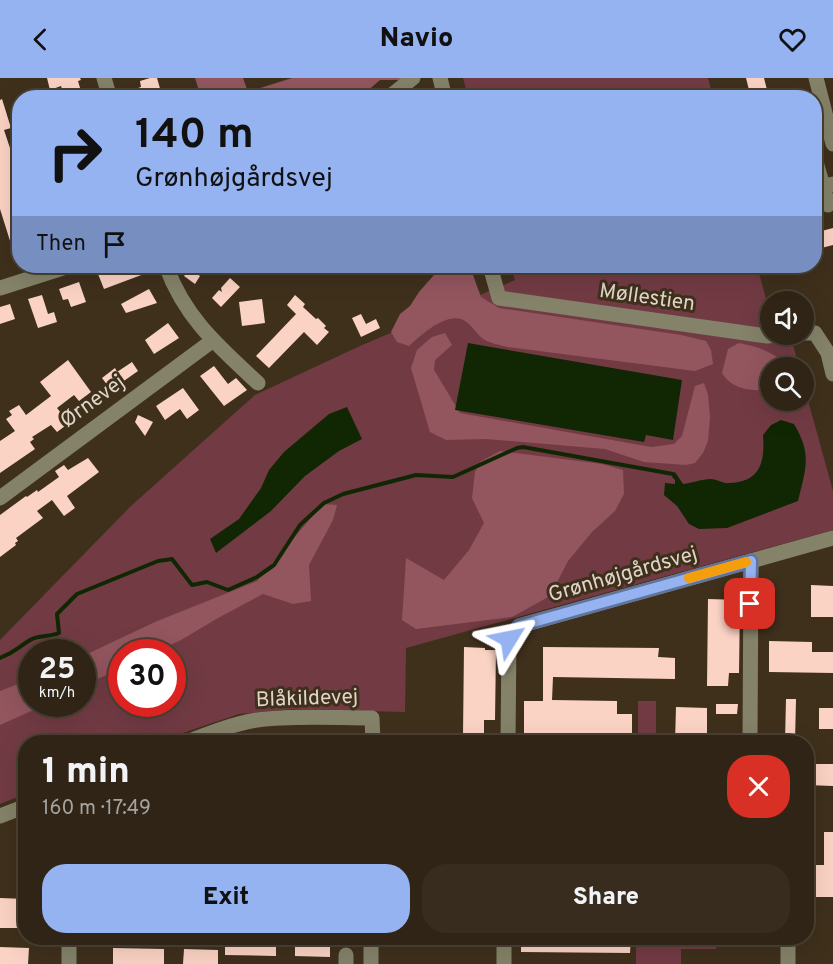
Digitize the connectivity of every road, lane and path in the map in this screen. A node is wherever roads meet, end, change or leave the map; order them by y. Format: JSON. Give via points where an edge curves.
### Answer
{"nodes":[{"id":1,"x":413,"y":78,"type":"edge"},
{"id":2,"x":398,"y":90,"type":"edge"},
{"id":3,"x":822,"y":101,"type":"edge"},
{"id":4,"x":833,"y":144,"type":"edge"},
{"id":5,"x":828,"y":185,"type":"edge"},
{"id":6,"x":828,"y":205,"type":"dead end"},
{"id":7,"x":46,"y":273,"type":"edge"},
{"id":8,"x":169,"y":273,"type":"edge"},
{"id":9,"x":492,"y":273,"type":"edge"},
{"id":10,"x":0,"y":287,"type":"edge"},
{"id":11,"x":814,"y":333,"type":"edge"},
{"id":12,"x":760,"y":335,"type":"edge"},
{"id":13,"x":212,"y":341,"type":"junction"},
{"id":14,"x":833,"y":374,"type":"edge"},
{"id":15,"x":258,"y":383,"type":"dead end"},
{"id":16,"x":0,"y":498,"type":"edge"},
{"id":17,"x":833,"y":538,"type":"edge"},
{"id":18,"x":751,"y":561,"type":"junction"},
{"id":19,"x":206,"y":735,"type":"edge"},
{"id":20,"x":372,"y":735,"type":"edge"},
{"id":21,"x":508,"y":735,"type":"edge"},
{"id":22,"x":750,"y":735,"type":"edge"},
{"id":23,"x":18,"y":809,"type":"edge"},
{"id":24,"x":0,"y":816,"type":"edge"},
{"id":25,"x":69,"y":945,"type":"edge"},
{"id":26,"x":371,"y":945,"type":"edge"},
{"id":27,"x":504,"y":945,"type":"edge"},
{"id":28,"x":788,"y":945,"type":"edge"},
{"id":29,"x":69,"y":964,"type":"edge"},
{"id":30,"x":371,"y":964,"type":"edge"},
{"id":31,"x":504,"y":964,"type":"edge"},
{"id":32,"x":788,"y":964,"type":"edge"}],
"edges":[{"from":1,"to":2,"type":"street"},
{"from":3,"to":4,"type":"street"},
{"from":5,"to":6,"type":"street"},
{"from":7,"to":10,"type":"street"},
{"from":8,"to":13,"type":"street","via":[[185,307]]},
{"from":9,"to":12,"type":"street","name":"Møllestien","via":[[499,298]]},
{"from":11,"to":14,"type":"street","via":[[828,353]]},
{"from":13,"to":15,"type":"street"},
{"from":13,"to":16,"type":"street","name":"Ørnevej"},
{"from":17,"to":18,"type":"street","name":"Grønhøjgårdsvej"},
{"from":18,"to":21,"type":"street","name":"Grønhøjgårdsvej","via":[[519,626],[509,639]]},
{"from":18,"to":22,"type":"street"},
{"from":19,"to":20,"type":"street","name":"Blåkildevej","via":[[243,723],[287,717],[372,718]]},
{"from":23,"to":24,"type":"street"},
{"from":25,"to":29,"type":"street"},
{"from":26,"to":30,"type":"street"},
{"from":27,"to":31,"type":"street"},
{"from":28,"to":32,"type":"street"}]}
